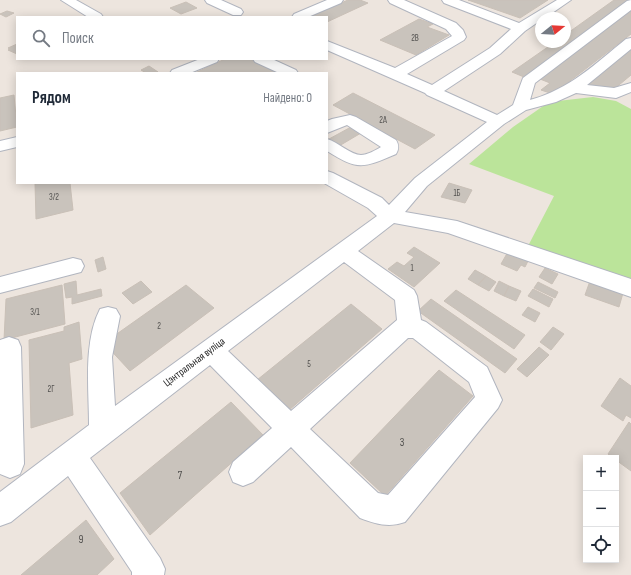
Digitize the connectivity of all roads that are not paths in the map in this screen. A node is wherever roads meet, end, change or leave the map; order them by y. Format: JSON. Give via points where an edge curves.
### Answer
{"nodes":[{"id":1,"x":67,"y":0,"type":"edge"},
{"id":2,"x":211,"y":0,"type":"edge"},
{"id":3,"x":337,"y":0,"type":"edge"},
{"id":4,"x":394,"y":0,"type":"edge"},
{"id":5,"x":448,"y":0,"type":"edge"},
{"id":6,"x":565,"y":0,"type":"edge"},
{"id":7,"x":631,"y":4,"type":"edge"},
{"id":8,"x":237,"y":12,"type":"dead end"},
{"id":9,"x":95,"y":16,"type":"edge"},
{"id":10,"x":300,"y":16,"type":"edge"},
{"id":11,"x":520,"y":28,"type":"junction"},
{"id":12,"x":631,"y":42,"type":"edge"},
{"id":13,"x":328,"y":45,"type":"edge"},
{"id":14,"x":210,"y":60,"type":"edge"},
{"id":15,"x":262,"y":60,"type":"edge"},
{"id":16,"x":180,"y":72,"type":"edge"},
{"id":17,"x":289,"y":72,"type":"edge"},
{"id":18,"x":396,"y":74,"type":"junction"},
{"id":19,"x":631,"y":87,"type":"edge"},
{"id":20,"x":574,"y":88,"type":"junction"},
{"id":21,"x":432,"y":92,"type":"junction"},
{"id":22,"x":616,"y":93,"type":"junction"},
{"id":23,"x":631,"y":102,"type":"edge"},
{"id":24,"x":520,"y":107,"type":"junction"},
{"id":25,"x":498,"y":121,"type":"junction"},
{"id":26,"x":328,"y":127,"type":"edge"},
{"id":27,"x":16,"y":142,"type":"edge"},
{"id":28,"x":328,"y":145,"type":"edge"},
{"id":29,"x":0,"y":146,"type":"edge"},
{"id":30,"x":328,"y":178,"type":"edge"},
{"id":31,"x":390,"y":216,"type":"junction"},
{"id":32,"x":344,"y":251,"type":"junction"},
{"id":33,"x":73,"y":266,"type":"dead end"},
{"id":34,"x":0,"y":285,"type":"edge"},
{"id":35,"x":631,"y":288,"type":"edge"},
{"id":36,"x":108,"y":316,"type":"dead end"},
{"id":37,"x":410,"y":328,"type":"junction"},
{"id":38,"x":0,"y":350,"type":"edge"},
{"id":39,"x":211,"y":350,"type":"junction"},
{"id":40,"x":291,"y":428,"type":"junction"},
{"id":41,"x":103,"y":431,"type":"junction"},
{"id":42,"x":71,"y":456,"type":"junction"},
{"id":43,"x":10,"y":464,"type":"dead end"},
{"id":44,"x":243,"y":472,"type":"dead end"},
{"id":45,"x":0,"y":511,"type":"edge"},
{"id":46,"x":148,"y":575,"type":"edge"}],
"edges":[{"from":1,"to":9,"type":"street"},
{"from":2,"to":8,"type":"street"},
{"from":3,"to":10,"type":"street"},
{"from":4,"to":18,"type":"street","via":[[452,26],[459,37]]},
{"from":5,"to":11,"type":"street"},
{"from":6,"to":11,"type":"street"},
{"from":7,"to":24,"type":"street","via":[[528,81]]},
{"from":11,"to":21,"type":"street","via":[[495,51]]},
{"from":12,"to":20,"type":"street","name":"Цэнтральная вуліца"},
{"from":13,"to":18,"type":"street"},
{"from":14,"to":16,"type":"street"},
{"from":15,"to":17,"type":"street"},
{"from":18,"to":21,"type":"street"},
{"from":19,"to":22,"type":"street"},
{"from":20,"to":22,"type":"street"},
{"from":20,"to":24,"type":"street","name":"Цэнтральная вуліца","via":[[550,99]]},
{"from":21,"to":25,"type":"street"},
{"from":22,"to":23,"type":"street"},
{"from":24,"to":25,"type":"street","name":"Цэнтральная вуліца"},
{"from":25,"to":31,"type":"street","name":"Цэнтральная вуліца","via":[[421,182]]},
{"from":26,"to":28,"type":"street","via":[[350,120],[390,144],[390,150],[363,161],[350,158]]},
{"from":27,"to":29,"type":"street"},
{"from":30,"to":31,"type":"street","via":[[375,203]]},
{"from":31,"to":32,"type":"street","name":"Цэнтральная вуліца"},
{"from":31,"to":35,"type":"street","via":[[450,226]]},
{"from":32,"to":37,"type":"street","via":[[406,296]]},
{"from":32,"to":39,"type":"street","name":"Цэнтральная вуліца"},
{"from":33,"to":34,"type":"street"},
{"from":36,"to":41,"type":"street","via":[[100,357]]},
{"from":37,"to":40,"type":"street","via":[[403,328]]},
{"from":37,"to":40,"type":"street","via":[[418,329],[478,375],[489,400],[394,511],[371,506]]},
{"from":38,"to":43,"type":"street","via":[[10,347]]},
{"from":39,"to":40,"type":"street"},
{"from":39,"to":41,"type":"street","name":"Цэнтральная вуліца"},
{"from":40,"to":44,"type":"street"},
{"from":41,"to":42,"type":"street","name":"Цэнтральная вуліца"},
{"from":42,"to":45,"type":"street","name":"Цэнтральная вуліца"},
{"from":42,"to":46,"type":"street","via":[[149,570]]}]}
